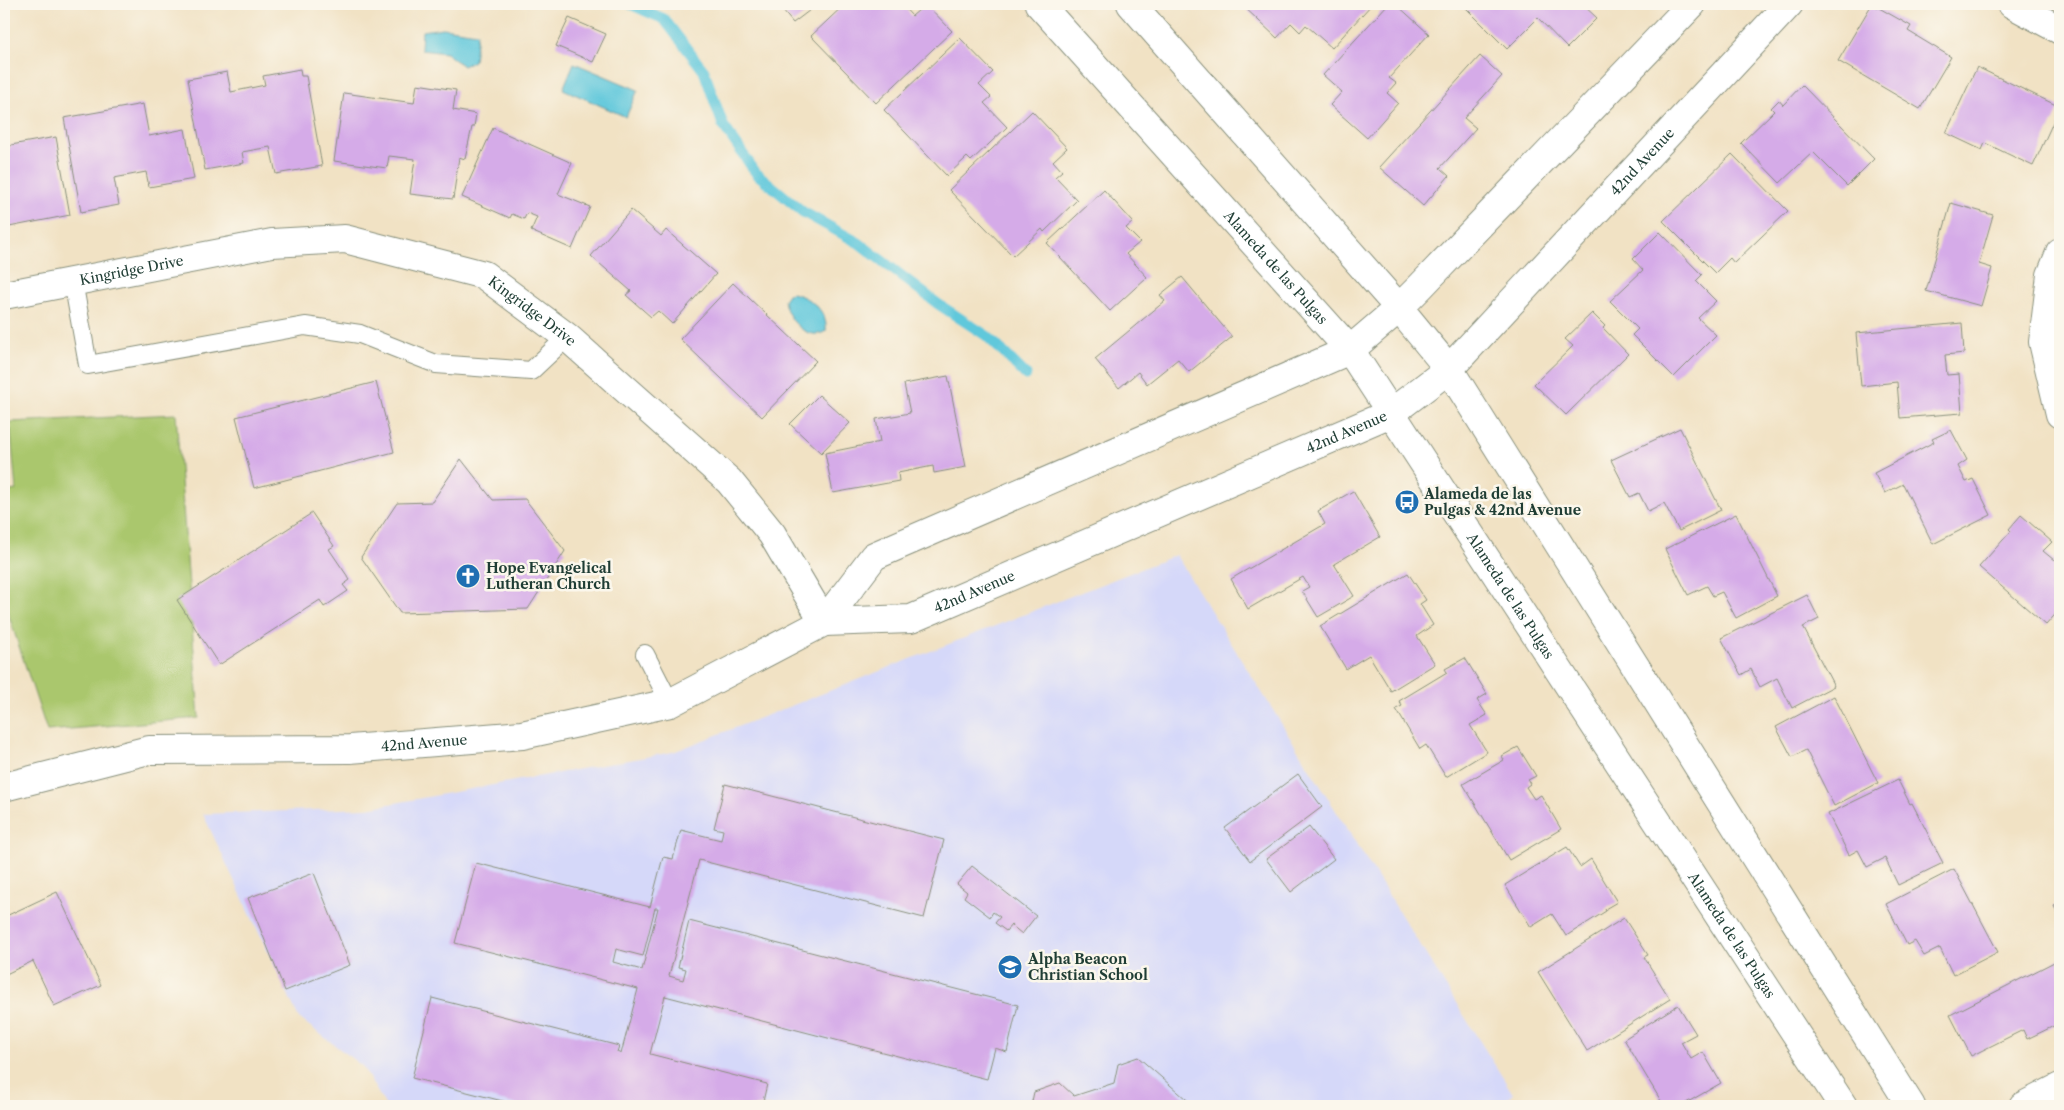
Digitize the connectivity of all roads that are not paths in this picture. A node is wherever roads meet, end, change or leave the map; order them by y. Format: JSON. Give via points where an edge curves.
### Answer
{"nodes":[{"id":1,"x":1039,"y":4,"type":"edge"},
{"id":2,"x":1131,"y":4,"type":"edge"},
{"id":3,"x":1692,"y":4,"type":"edge"},
{"id":4,"x":1789,"y":4,"type":"edge"},
{"id":5,"x":2012,"y":4,"type":"edge"},
{"id":6,"x":2060,"y":30,"type":"edge"},
{"id":7,"x":2060,"y":253,"type":"edge"},
{"id":8,"x":73,"y":281,"type":"junction"},
{"id":9,"x":4,"y":295,"type":"edge"},
{"id":10,"x":1399,"y":308,"type":"junction"},
{"id":11,"x":567,"y":337,"type":"junction"},
{"id":12,"x":1350,"y":350,"type":"junction"},
{"id":13,"x":1449,"y":369,"type":"junction"},
{"id":14,"x":1391,"y":413,"type":"junction"},
{"id":15,"x":2060,"y":414,"type":"edge"},
{"id":16,"x":824,"y":622,"type":"junction"},
{"id":17,"x":645,"y":654,"type":"dead end"},
{"id":18,"x":670,"y":703,"type":"junction"},
{"id":19,"x":4,"y":787,"type":"edge"},
{"id":20,"x":2060,"y":1087,"type":"edge"},
{"id":21,"x":1843,"y":1106,"type":"edge"},
{"id":22,"x":1911,"y":1106,"type":"edge"},
{"id":23,"x":2023,"y":1106,"type":"edge"}],
"edges":[{"from":1,"to":12,"type":"street","name":"Alameda de las Pulgas"},
{"from":2,"to":10,"type":"street"},
{"from":3,"to":10,"type":"street","name":"42nd Avenue"},
{"from":4,"to":13,"type":"street","name":"42nd Avenue"},
{"from":5,"to":6,"type":"street"},
{"from":7,"to":15,"type":"street","via":[[2052,276],[2043,342]]},
{"from":8,"to":9,"type":"street","name":"Kingridge Drive"},
{"from":8,"to":11,"type":"street","name":"Kingridge Drive","via":[[272,243],[345,239],[484,276]]},
{"from":8,"to":11,"type":"lane","via":[[88,365],[305,326],[360,334],[436,364],[531,372]]},
{"from":10,"to":12,"type":"street","name":"42nd Avenue"},
{"from":10,"to":13,"type":"street"},
{"from":11,"to":16,"type":"street","name":"Kingridge Drive","via":[[729,481],[772,534]]},
{"from":12,"to":14,"type":"street","name":"Alameda de las Pulgas"},
{"from":12,"to":16,"type":"street","name":"42nd Avenue","via":[[874,556]]},
{"from":13,"to":14,"type":"street","name":"42nd Avenue"},
{"from":13,"to":22,"type":"street"},
{"from":14,"to":16,"type":"street","name":"42nd Avenue","via":[[911,619]]},
{"from":14,"to":21,"type":"street","name":"Alameda de las Pulgas"},
{"from":16,"to":18,"type":"street","name":"42nd Avenue"},
{"from":17,"to":18,"type":"lane"},
{"from":18,"to":19,"type":"street","name":"42nd Avenue","via":[[522,735],[350,749],[149,750]]},
{"from":20,"to":23,"type":"street"}]}
